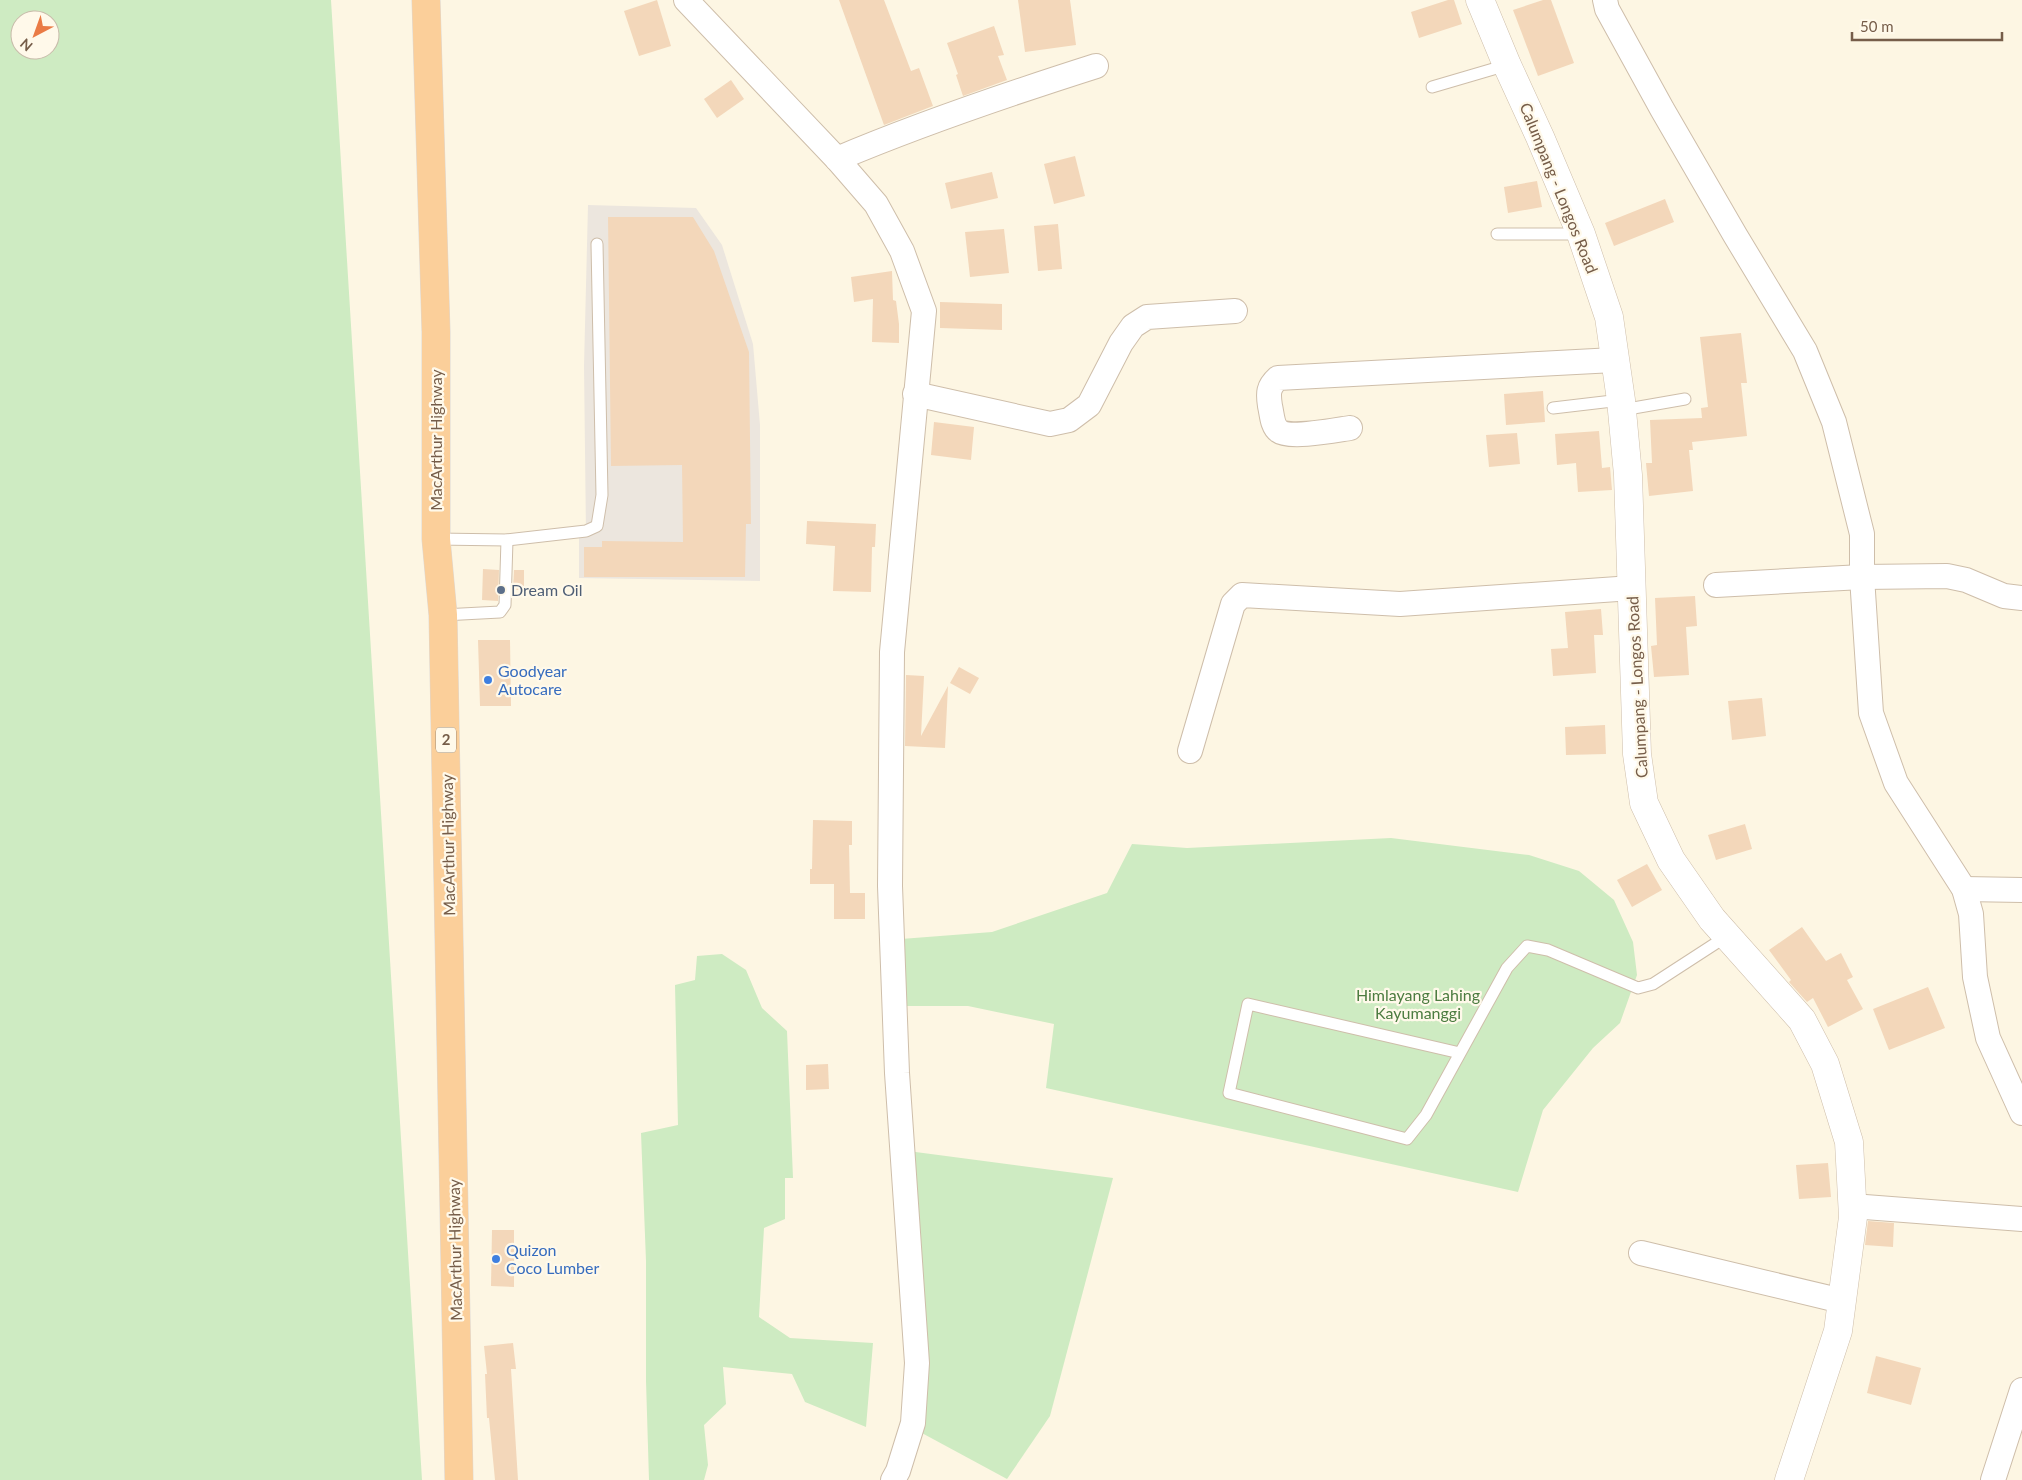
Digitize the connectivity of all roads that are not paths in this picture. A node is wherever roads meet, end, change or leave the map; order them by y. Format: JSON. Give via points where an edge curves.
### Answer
{"nodes":[{"id":1,"x":426,"y":0,"type":"edge"},
{"id":2,"x":686,"y":0,"type":"edge"},
{"id":3,"x":1480,"y":0,"type":"edge"},
{"id":4,"x":1605,"y":0,"type":"edge"},
{"id":5,"x":1096,"y":66,"type":"dead end"},
{"id":6,"x":1507,"y":66,"type":"junction"},
{"id":7,"x":1432,"y":87,"type":"dead end"},
{"id":8,"x":837,"y":159,"type":"junction"},
{"id":9,"x":1497,"y":234,"type":"dead end"},
{"id":10,"x":1582,"y":234,"type":"junction"},
{"id":11,"x":597,"y":244,"type":"dead end"},
{"id":12,"x":1235,"y":311,"type":"dead end"},
{"id":13,"x":1614,"y":360,"type":"junction"},
{"id":14,"x":916,"y":394,"type":"junction"},
{"id":15,"x":1684,"y":399,"type":"dead end"},
{"id":16,"x":1621,"y":405,"type":"junction"},
{"id":17,"x":1553,"y":408,"type":"dead end"},
{"id":18,"x":1350,"y":428,"type":"dead end"},
{"id":19,"x":436,"y":539,"type":"junction"},
{"id":20,"x":508,"y":540,"type":"junction"},
{"id":21,"x":1862,"y":577,"type":"junction"},
{"id":22,"x":1716,"y":586,"type":"dead end"},
{"id":23,"x":1632,"y":588,"type":"junction"},
{"id":24,"x":2022,"y":598,"type":"edge"},
{"id":25,"x":444,"y":614,"type":"junction"},
{"id":26,"x":1190,"y":750,"type":"dead end"},
{"id":27,"x":1964,"y":888,"type":"junction"},
{"id":28,"x":2022,"y":890,"type":"edge"},
{"id":29,"x":1727,"y":936,"type":"junction"},
{"id":30,"x":1460,"y":1053,"type":"junction"},
{"id":31,"x":2022,"y":1113,"type":"edge"},
{"id":32,"x":1852,"y":1206,"type":"junction"},
{"id":33,"x":2022,"y":1219,"type":"edge"},
{"id":34,"x":1641,"y":1254,"type":"dead end"},
{"id":35,"x":1842,"y":1301,"type":"junction"},
{"id":36,"x":2022,"y":1390,"type":"edge"},
{"id":37,"x":460,"y":1480,"type":"edge"},
{"id":38,"x":893,"y":1480,"type":"edge"},
{"id":39,"x":1789,"y":1480,"type":"edge"},
{"id":40,"x":1992,"y":1480,"type":"edge"}],
"edges":[{"from":1,"to":19,"type":"highway","name":"MacArthur Highway","number":"2","via":[[436,332]]},
{"from":2,"to":8,"type":"street"},
{"from":3,"to":6,"type":"street","name":"Calumpang - Longos Road"},
{"from":4,"to":21,"type":"street","via":[[1662,109],[1806,351],[1836,431],[1862,534]]},
{"from":5,"to":8,"type":"street","via":[[1000,96]]},
{"from":6,"to":7,"type":"lane"},
{"from":6,"to":10,"type":"street","name":"Calumpang - Longos Road"},
{"from":8,"to":14,"type":"street","via":[[876,204],[889,226],[902,251],[924,311]]},
{"from":9,"to":10,"type":"lane"},
{"from":10,"to":13,"type":"street","name":"Calumpang - Longos Road","via":[[1609,317]]},
{"from":11,"to":20,"type":"lane","via":[[602,495],[597,526],[586,531]]},
{"from":12,"to":14,"type":"street","via":[[1147,318],[1132,326],[1089,405],[1069,420],[1050,424]]},
{"from":13,"to":16,"type":"street","name":"Calumpang - Longos Road"},
{"from":13,"to":18,"type":"street","via":[[1278,378],[1271,384],[1268,394],[1274,423],[1280,432],[1290,434]]},
{"from":14,"to":38,"type":"street","via":[[892,652],[890,886],[897,1073],[917,1363],[913,1423]]},
{"from":15,"to":16,"type":"lane"},
{"from":16,"to":17,"type":"lane"},
{"from":16,"to":23,"type":"street","name":"Calumpang - Longos Road","via":[[1628,475]]},
{"from":19,"to":20,"type":"lane"},
{"from":19,"to":25,"type":"highway","name":"MacArthur Highway","number":"2"},
{"from":20,"to":25,"type":"lane","via":[[503,609],[500,612]]},
{"from":21,"to":22,"type":"street"},
{"from":21,"to":24,"type":"street","via":[[1948,576],[2004,596]]},
{"from":21,"to":27,"type":"street","via":[[1871,713],[1896,783]]},
{"from":23,"to":26,"type":"street","via":[[1400,604],[1242,594],[1233,604]]},
{"from":23,"to":29,"type":"street","name":"Calumpang - Longos Road","via":[[1637,754],[1644,803],[1671,860]]},
{"from":25,"to":37,"type":"highway","name":"MacArthur Highway","number":"2"},
{"from":27,"to":28,"type":"street"},
{"from":27,"to":31,"type":"street","via":[[1971,914],[1975,977],[1988,1038]]},
{"from":29,"to":30,"type":"lane","via":[[1653,984],[1638,988],[1548,950],[1526,946],[1507,968]]},
{"from":29,"to":32,"type":"street","name":"Calumpang - Longos Road","via":[[1802,1020],[1826,1064],[1849,1142]]},
{"from":30,"to":30,"type":"lane","via":[[1248,1004],[1229,1093],[1407,1139],[1426,1115]]},
{"from":32,"to":33,"type":"street"},
{"from":32,"to":35,"type":"street","name":"Calumpang - Longos Road"},
{"from":34,"to":35,"type":"street"},
{"from":35,"to":39,"type":"street","name":"Calumpang - Longos Road","via":[[1838,1331]]},
{"from":36,"to":40,"type":"street"}]}
